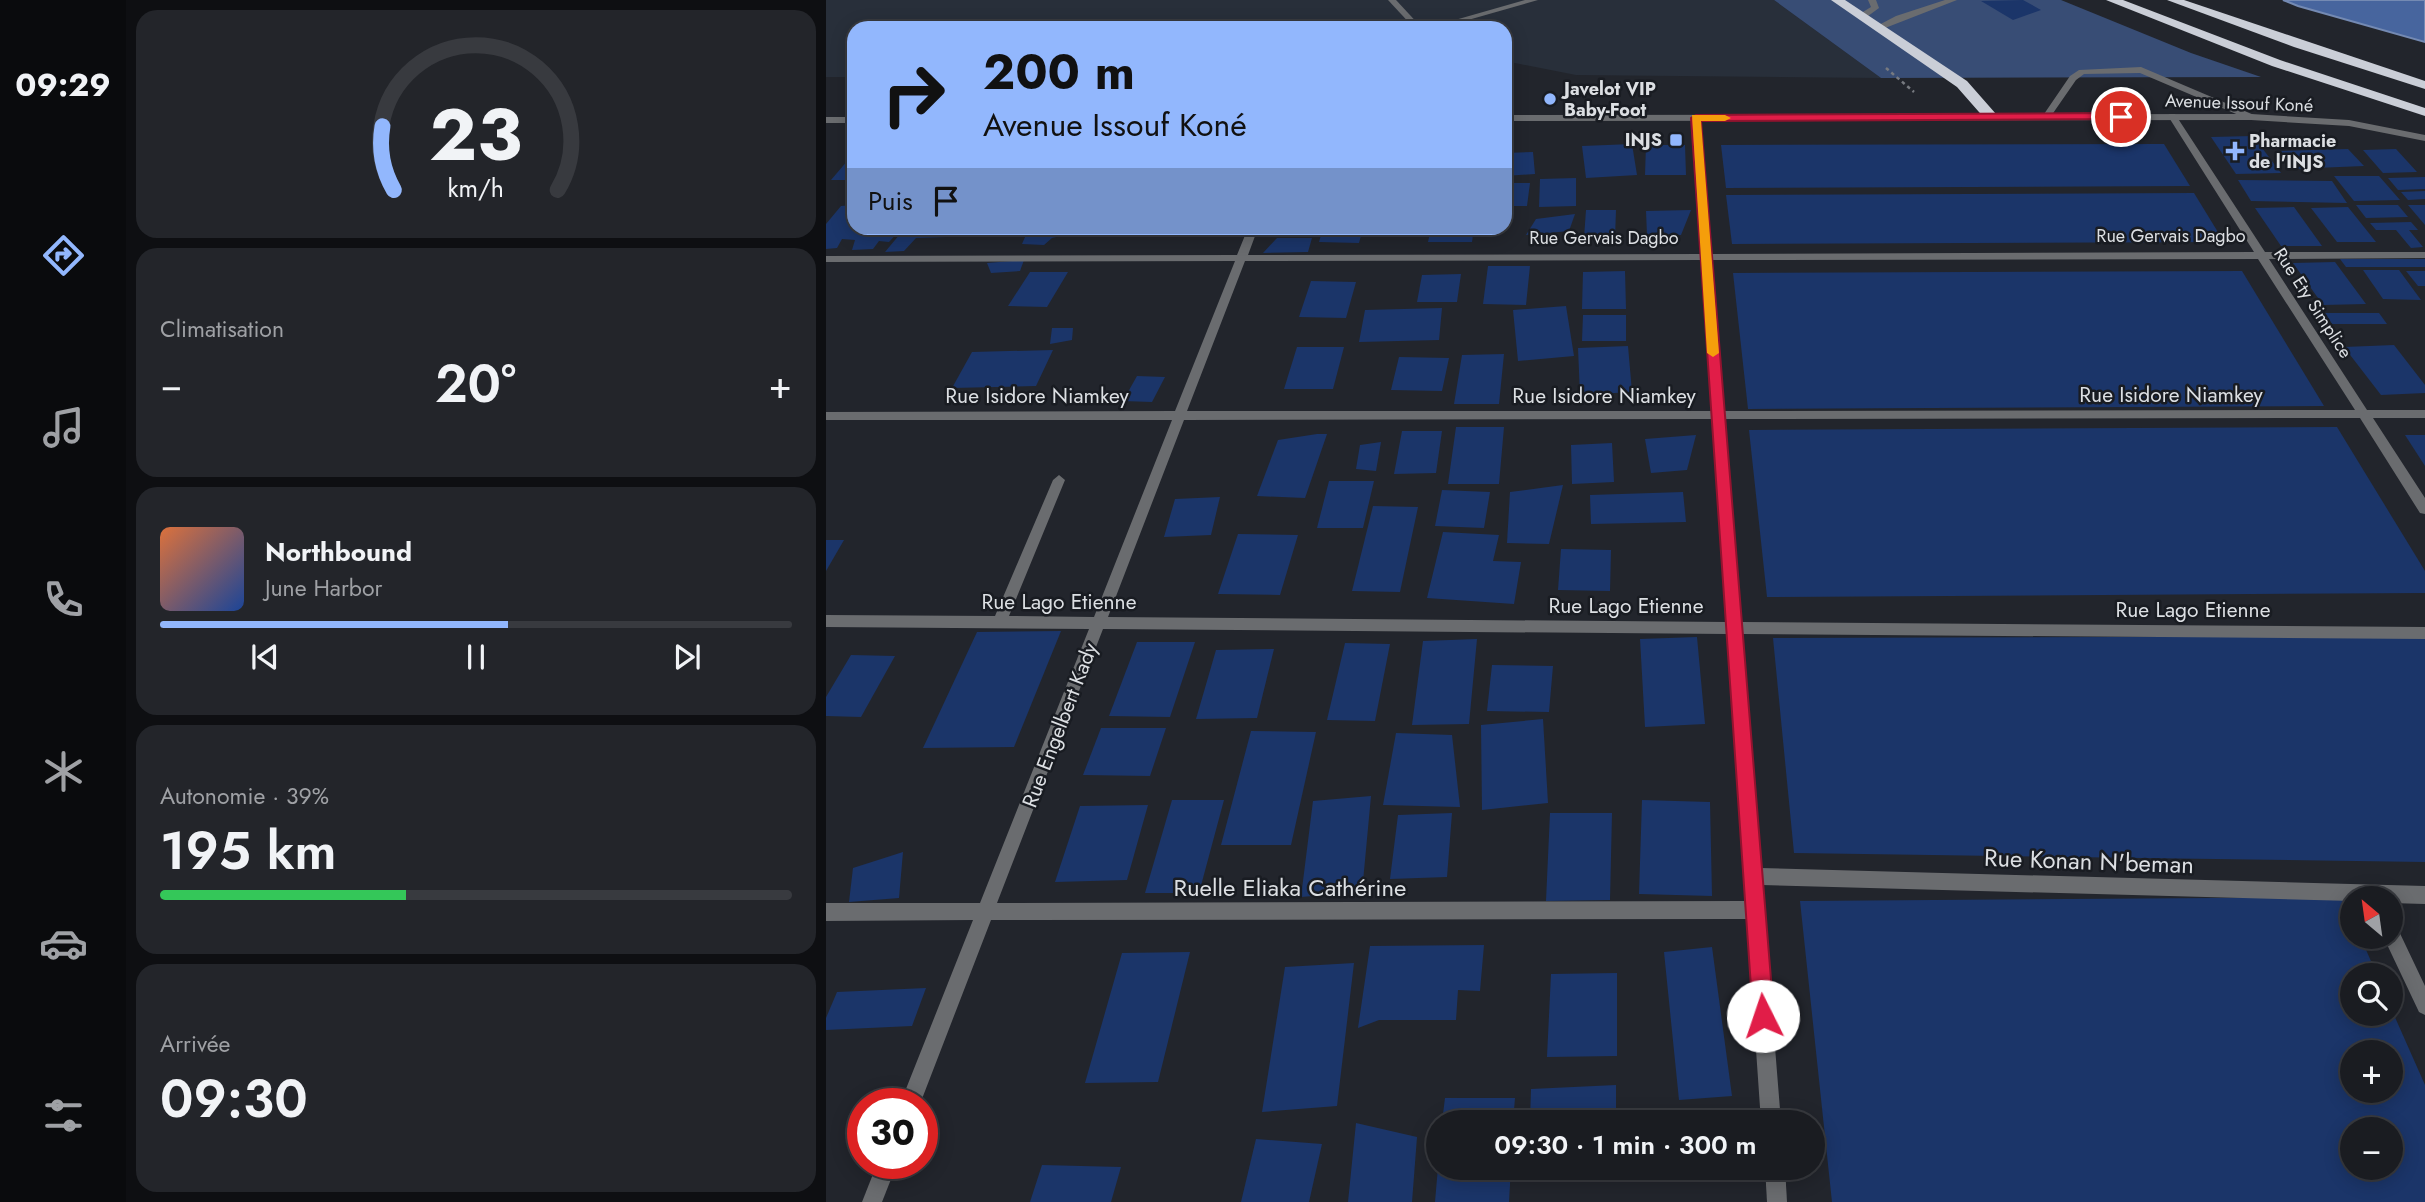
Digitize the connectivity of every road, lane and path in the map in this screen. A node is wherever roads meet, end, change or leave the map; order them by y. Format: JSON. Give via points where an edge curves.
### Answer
{"nodes":[{"id":1,"x":1392,"y":0,"type":"edge"},
{"id":2,"x":1534,"y":0,"type":"edge"},
{"id":3,"x":1837,"y":0,"type":"edge"},
{"id":4,"x":1872,"y":0,"type":"edge"},
{"id":5,"x":1953,"y":0,"type":"edge"},
{"id":6,"x":2112,"y":0,"type":"edge"},
{"id":7,"x":2174,"y":0,"type":"edge"},
{"id":8,"x":1861,"y":17,"type":"junction"},
{"id":9,"x":1412,"y":21,"type":"edge"},
{"id":10,"x":1457,"y":21,"type":"edge"},
{"id":11,"x":1877,"y":28,"type":"junction"},
{"id":12,"x":2425,"y":85,"type":"edge"},
{"id":13,"x":2425,"y":112,"type":"edge"},
{"id":14,"x":2172,"y":116,"type":"junction"},
{"id":15,"x":1991,"y":117,"type":"junction"},
{"id":16,"x":2046,"y":117,"type":"junction"},
{"id":17,"x":2251,"y":117,"type":"junction"},
{"id":18,"x":1512,"y":118,"type":"edge"},
{"id":19,"x":1696,"y":118,"type":"junction"},
{"id":20,"x":826,"y":120,"type":"edge"},
{"id":21,"x":847,"y":120,"type":"edge"},
{"id":22,"x":2425,"y":138,"type":"edge"},
{"id":23,"x":1250,"y":235,"type":"edge"},
{"id":24,"x":2260,"y":254,"type":"junction"},
{"id":25,"x":2425,"y":255,"type":"edge"},
{"id":26,"x":1705,"y":256,"type":"junction"},
{"id":27,"x":1242,"y":257,"type":"junction"},
{"id":28,"x":826,"y":259,"type":"edge"},
{"id":29,"x":2364,"y":414,"type":"junction"},
{"id":30,"x":2425,"y":414,"type":"edge"},
{"id":31,"x":1180,"y":415,"type":"junction"},
{"id":32,"x":1718,"y":415,"type":"junction"},
{"id":33,"x":826,"y":416,"type":"edge"},
{"id":34,"x":1059,"y":480,"type":"dead end"},
{"id":35,"x":2425,"y":509,"type":"edge"},
{"id":36,"x":826,"y":621,"type":"edge"},
{"id":37,"x":999,"y":623,"type":"junction"},
{"id":38,"x":1100,"y":624,"type":"junction"},
{"id":39,"x":1734,"y":628,"type":"junction"},
{"id":40,"x":2425,"y":633,"type":"edge"},
{"id":41,"x":1752,"y":876,"type":"junction"},
{"id":42,"x":2340,"y":895,"type":"edge"},
{"id":43,"x":2403,"y":895,"type":"edge"},
{"id":44,"x":2425,"y":895,"type":"edge"},
{"id":45,"x":1755,"y":910,"type":"junction"},
{"id":46,"x":826,"y":912,"type":"edge"},
{"id":47,"x":987,"y":912,"type":"junction"},
{"id":48,"x":2398,"y":949,"type":"edge"},
{"id":49,"x":2425,"y":1006,"type":"edge"},
{"id":50,"x":917,"y":1088,"type":"edge"},
{"id":51,"x":1770,"y":1110,"type":"edge"},
{"id":52,"x":881,"y":1179,"type":"edge"},
{"id":53,"x":1776,"y":1180,"type":"edge"},
{"id":54,"x":872,"y":1202,"type":"edge"},
{"id":55,"x":1777,"y":1202,"type":"edge"}],
"edges":[{"from":1,"to":9,"type":"street"},
{"from":2,"to":10,"type":"street"},
{"from":3,"to":8,"type":"highway"},
{"from":4,"to":8,"type":"street","via":[[1875,8]]},
{"from":5,"to":11,"type":"street"},
{"from":6,"to":13,"type":"highway","via":[[2276,63]]},
{"from":7,"to":12,"type":"highway"},
{"from":8,"to":11,"type":"highway"},
{"from":11,"to":15,"type":"highway","via":[[1962,84]]},
{"from":14,"to":16,"type":"street","name":"Avenue Issouf Koné"},
{"from":14,"to":17,"type":"street","name":"Avenue Issouf Koné"},
{"from":14,"to":24,"type":"street","name":"Rue Ety Simplice"},
{"from":15,"to":16,"type":"street","name":"Avenue Issouf Koné"},
{"from":15,"to":19,"type":"street","name":"Avenue Issouf Koné"},
{"from":16,"to":17,"type":"street","via":[[2082,72],[2141,70]]},
{"from":17,"to":22,"type":"street","name":"Avenue Issouf Koné","via":[[2349,122]]},
{"from":18,"to":19,"type":"street","name":"Avenue Issouf Koné"},
{"from":19,"to":26,"type":"street"},
{"from":20,"to":21,"type":"street"},
{"from":23,"to":27,"type":"street","name":"Rue Engelbert Kady"},
{"from":24,"to":25,"type":"street","name":"Rue Gervais Dagbo"},
{"from":24,"to":26,"type":"street","name":"Rue Gervais Dagbo"},
{"from":24,"to":29,"type":"street","name":"Rue Ety Simplice"},
{"from":26,"to":27,"type":"street","name":"Rue Gervais Dagbo"},
{"from":26,"to":32,"type":"street"},
{"from":27,"to":28,"type":"street","name":"Rue Gervais Dagbo"},
{"from":27,"to":31,"type":"street","name":"Rue Engelbert Kady"},
{"from":29,"to":30,"type":"street","name":"Rue Isidore Niamkey"},
{"from":29,"to":32,"type":"street","name":"Rue Isidore Niamkey"},
{"from":29,"to":35,"type":"street","name":"Rue Ety Simplice"},
{"from":31,"to":32,"type":"street","name":"Rue Isidore Niamkey"},
{"from":31,"to":33,"type":"street","name":"Rue Isidore Niamkey"},
{"from":31,"to":38,"type":"street","name":"Rue Engelbert Kady"},
{"from":32,"to":39,"type":"street"},
{"from":34,"to":37,"type":"street"},
{"from":36,"to":37,"type":"street","name":"Rue Lago Etienne"},
{"from":37,"to":38,"type":"street","name":"Rue Lago Etienne"},
{"from":38,"to":39,"type":"street","name":"Rue Lago Etienne"},
{"from":38,"to":47,"type":"street","name":"Rue Engelbert Kady"},
{"from":39,"to":40,"type":"street","name":"Rue Lago Etienne"},
{"from":39,"to":41,"type":"street"},
{"from":41,"to":42,"type":"street","name":"Rue Konan N'beman"},
{"from":41,"to":45,"type":"street"},
{"from":43,"to":44,"type":"street","name":"Rue Konan N'beman"},
{"from":45,"to":47,"type":"street","name":"Ruelle Eliaka Cathérine"},
{"from":45,"to":51,"type":"street"},
{"from":46,"to":47,"type":"street","name":"Ruelle Eliaka Cathérine"},
{"from":47,"to":50,"type":"street","name":"Rue Engelbert Kady"},
{"from":48,"to":49,"type":"street"},
{"from":52,"to":54,"type":"street"},
{"from":53,"to":55,"type":"street"}]}
